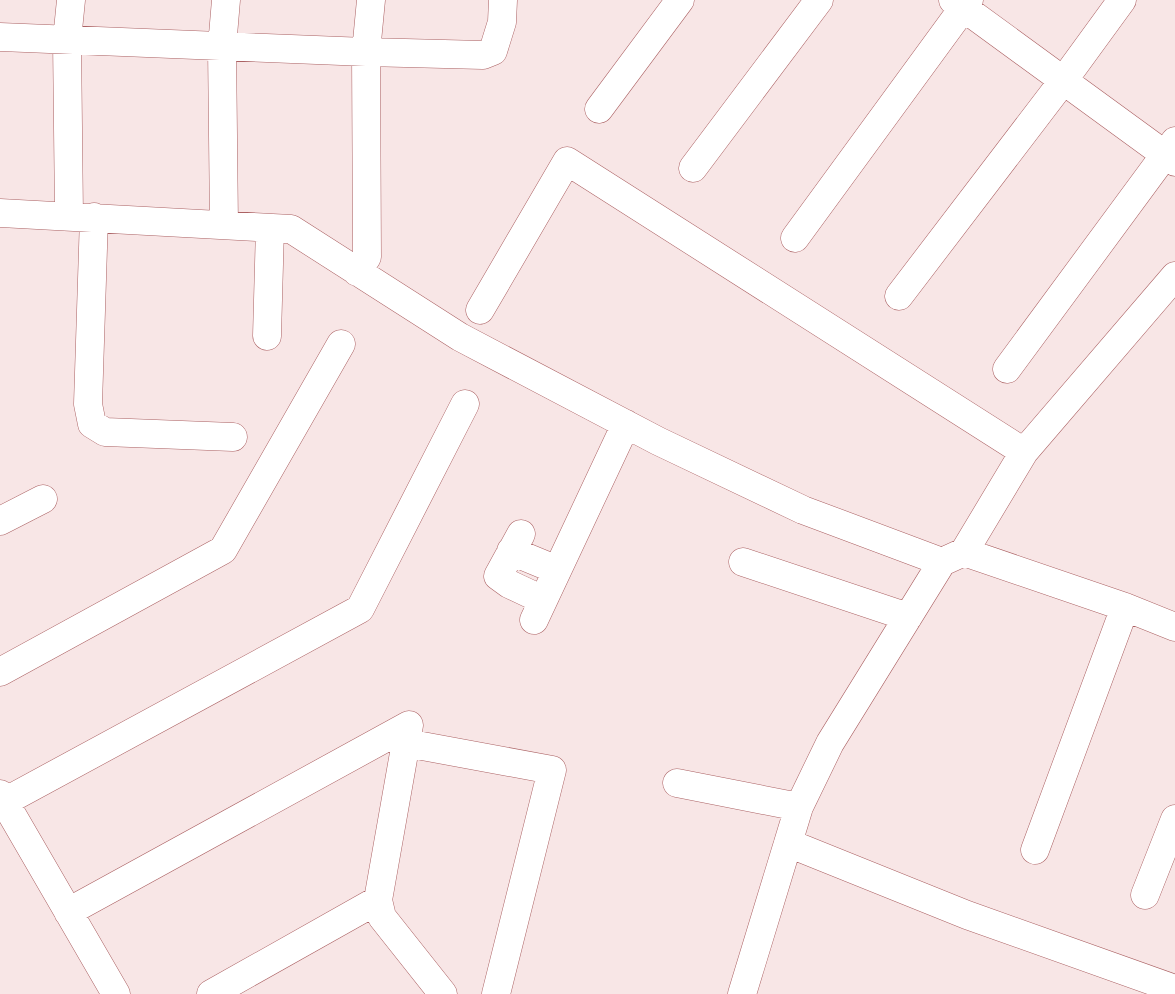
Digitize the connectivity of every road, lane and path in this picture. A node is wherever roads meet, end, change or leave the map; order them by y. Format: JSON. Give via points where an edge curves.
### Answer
{"nodes":[{"id":1,"x":71,"y":0,"type":"edge"},
{"id":2,"x":226,"y":0,"type":"edge"},
{"id":3,"x":371,"y":0,"type":"edge"},
{"id":4,"x":503,"y":0,"type":"edge"},
{"id":5,"x":680,"y":0,"type":"edge"},
{"id":6,"x":819,"y":0,"type":"edge"},
{"id":7,"x":1122,"y":0,"type":"edge"},
{"id":8,"x":962,"y":3,"type":"edge"},
{"id":9,"x":0,"y":37,"type":"edge"},
{"id":10,"x":67,"y":40,"type":"junction"},
{"id":11,"x":222,"y":47,"type":"junction"},
{"id":12,"x":366,"y":52,"type":"junction"},
{"id":13,"x":1063,"y":81,"type":"junction"},
{"id":14,"x":599,"y":109,"type":"dead end"},
{"id":15,"x":1172,"y":153,"type":"edge"},
{"id":16,"x":693,"y":168,"type":"dead end"},
{"id":17,"x":0,"y":213,"type":"edge"},
{"id":18,"x":81,"y":217,"type":"junction"},
{"id":19,"x":224,"y":225,"type":"junction"},
{"id":20,"x":270,"y":228,"type":"junction"},
{"id":21,"x":795,"y":238,"type":"dead end"},
{"id":22,"x":357,"y":272,"type":"junction"},
{"id":23,"x":1175,"y":276,"type":"edge"},
{"id":24,"x":899,"y":296,"type":"dead end"},
{"id":25,"x":480,"y":310,"type":"dead end"},
{"id":26,"x":267,"y":336,"type":"dead end"},
{"id":27,"x":341,"y":344,"type":"dead end"},
{"id":28,"x":1007,"y":370,"type":"dead end"},
{"id":29,"x":465,"y":404,"type":"dead end"},
{"id":30,"x":626,"y":424,"type":"junction"},
{"id":31,"x":233,"y":437,"type":"dead end"},
{"id":32,"x":1024,"y":452,"type":"junction"},
{"id":33,"x":42,"y":499,"type":"dead end"},
{"id":34,"x":0,"y":521,"type":"edge"},
{"id":35,"x":953,"y":557,"type":"junction"},
{"id":36,"x":743,"y":562,"type":"dead end"},
{"id":37,"x":557,"y":570,"type":"junction"},
{"id":38,"x":1125,"y":607,"type":"junction"},
{"id":39,"x":908,"y":617,"type":"junction"},
{"id":40,"x":1171,"y":620,"type":"edge"},
{"id":41,"x":0,"y":672,"type":"edge"},
{"id":42,"x":406,"y":743,"type":"junction"},
{"id":43,"x":677,"y":783,"type":"dead end"},
{"id":44,"x":2,"y":798,"type":"edge"},
{"id":45,"x":799,"y":807,"type":"junction"},
{"id":46,"x":1175,"y":819,"type":"edge"},
{"id":47,"x":788,"y":843,"type":"junction"},
{"id":48,"x":1035,"y":850,"type":"dead end"},
{"id":49,"x":1146,"y":895,"type":"dead end"},
{"id":50,"x":378,"y":900,"type":"junction"},
{"id":51,"x":68,"y":912,"type":"junction"},
{"id":52,"x":1175,"y":989,"type":"edge"},
{"id":53,"x":116,"y":994,"type":"edge"},
{"id":54,"x":211,"y":994,"type":"edge"},
{"id":55,"x":443,"y":994,"type":"edge"},
{"id":56,"x":496,"y":994,"type":"edge"},
{"id":57,"x":742,"y":994,"type":"edge"}],
"edges":[{"from":1,"to":10,"type":"street"},
{"from":2,"to":11,"type":"street"},
{"from":3,"to":12,"type":"street"},
{"from":4,"to":12,"type":"street","via":[[502,22],[493,51],[483,54]]},
{"from":5,"to":14,"type":"street"},
{"from":6,"to":16,"type":"street"},
{"from":7,"to":13,"type":"street"},
{"from":8,"to":13,"type":"street"},
{"from":8,"to":21,"type":"street"},
{"from":9,"to":10,"type":"street"},
{"from":10,"to":11,"type":"street"},
{"from":10,"to":18,"type":"street"},
{"from":11,"to":12,"type":"street"},
{"from":11,"to":19,"type":"street"},
{"from":12,"to":22,"type":"street","via":[[367,257]]},
{"from":13,"to":15,"type":"street"},
{"from":13,"to":24,"type":"street"},
{"from":15,"to":28,"type":"street"},
{"from":17,"to":18,"type":"street"},
{"from":18,"to":19,"type":"street"},
{"from":18,"to":31,"type":"street","via":[[88,404],[92,424],[105,432]]},
{"from":19,"to":20,"type":"street"},
{"from":20,"to":22,"type":"street","via":[[291,229]]},
{"from":20,"to":26,"type":"street"},
{"from":22,"to":30,"type":"street","via":[[460,337]]},
{"from":23,"to":32,"type":"street"},
{"from":25,"to":32,"type":"street","via":[[567,160]]},
{"from":27,"to":41,"type":"street","via":[[223,550]]},
{"from":29,"to":44,"type":"street","via":[[360,609]]},
{"from":30,"to":35,"type":"street","via":[[802,510]]},
{"from":30,"to":37,"type":"street"},
{"from":32,"to":35,"type":"street"},
{"from":33,"to":34,"type":"street"},
{"from":35,"to":38,"type":"street"},
{"from":35,"to":39,"type":"street"},
{"from":36,"to":39,"type":"street"},
{"from":37,"to":37,"type":"street","via":[[516,542],[498,577],[538,610]]},
{"from":38,"to":40,"type":"street"},
{"from":38,"to":48,"type":"street"},
{"from":39,"to":45,"type":"street","via":[[830,743]]},
{"from":42,"to":50,"type":"street"},
{"from":42,"to":51,"type":"street","via":[[409,725]]},
{"from":42,"to":56,"type":"street","via":[[552,770]]},
{"from":43,"to":45,"type":"street"},
{"from":44,"to":51,"type":"street"},
{"from":45,"to":47,"type":"street"},
{"from":46,"to":49,"type":"street"},
{"from":47,"to":52,"type":"street","via":[[967,915]]},
{"from":47,"to":57,"type":"street"},
{"from":50,"to":54,"type":"street"},
{"from":50,"to":55,"type":"street","via":[[382,918]]},
{"from":51,"to":53,"type":"street"}]}
